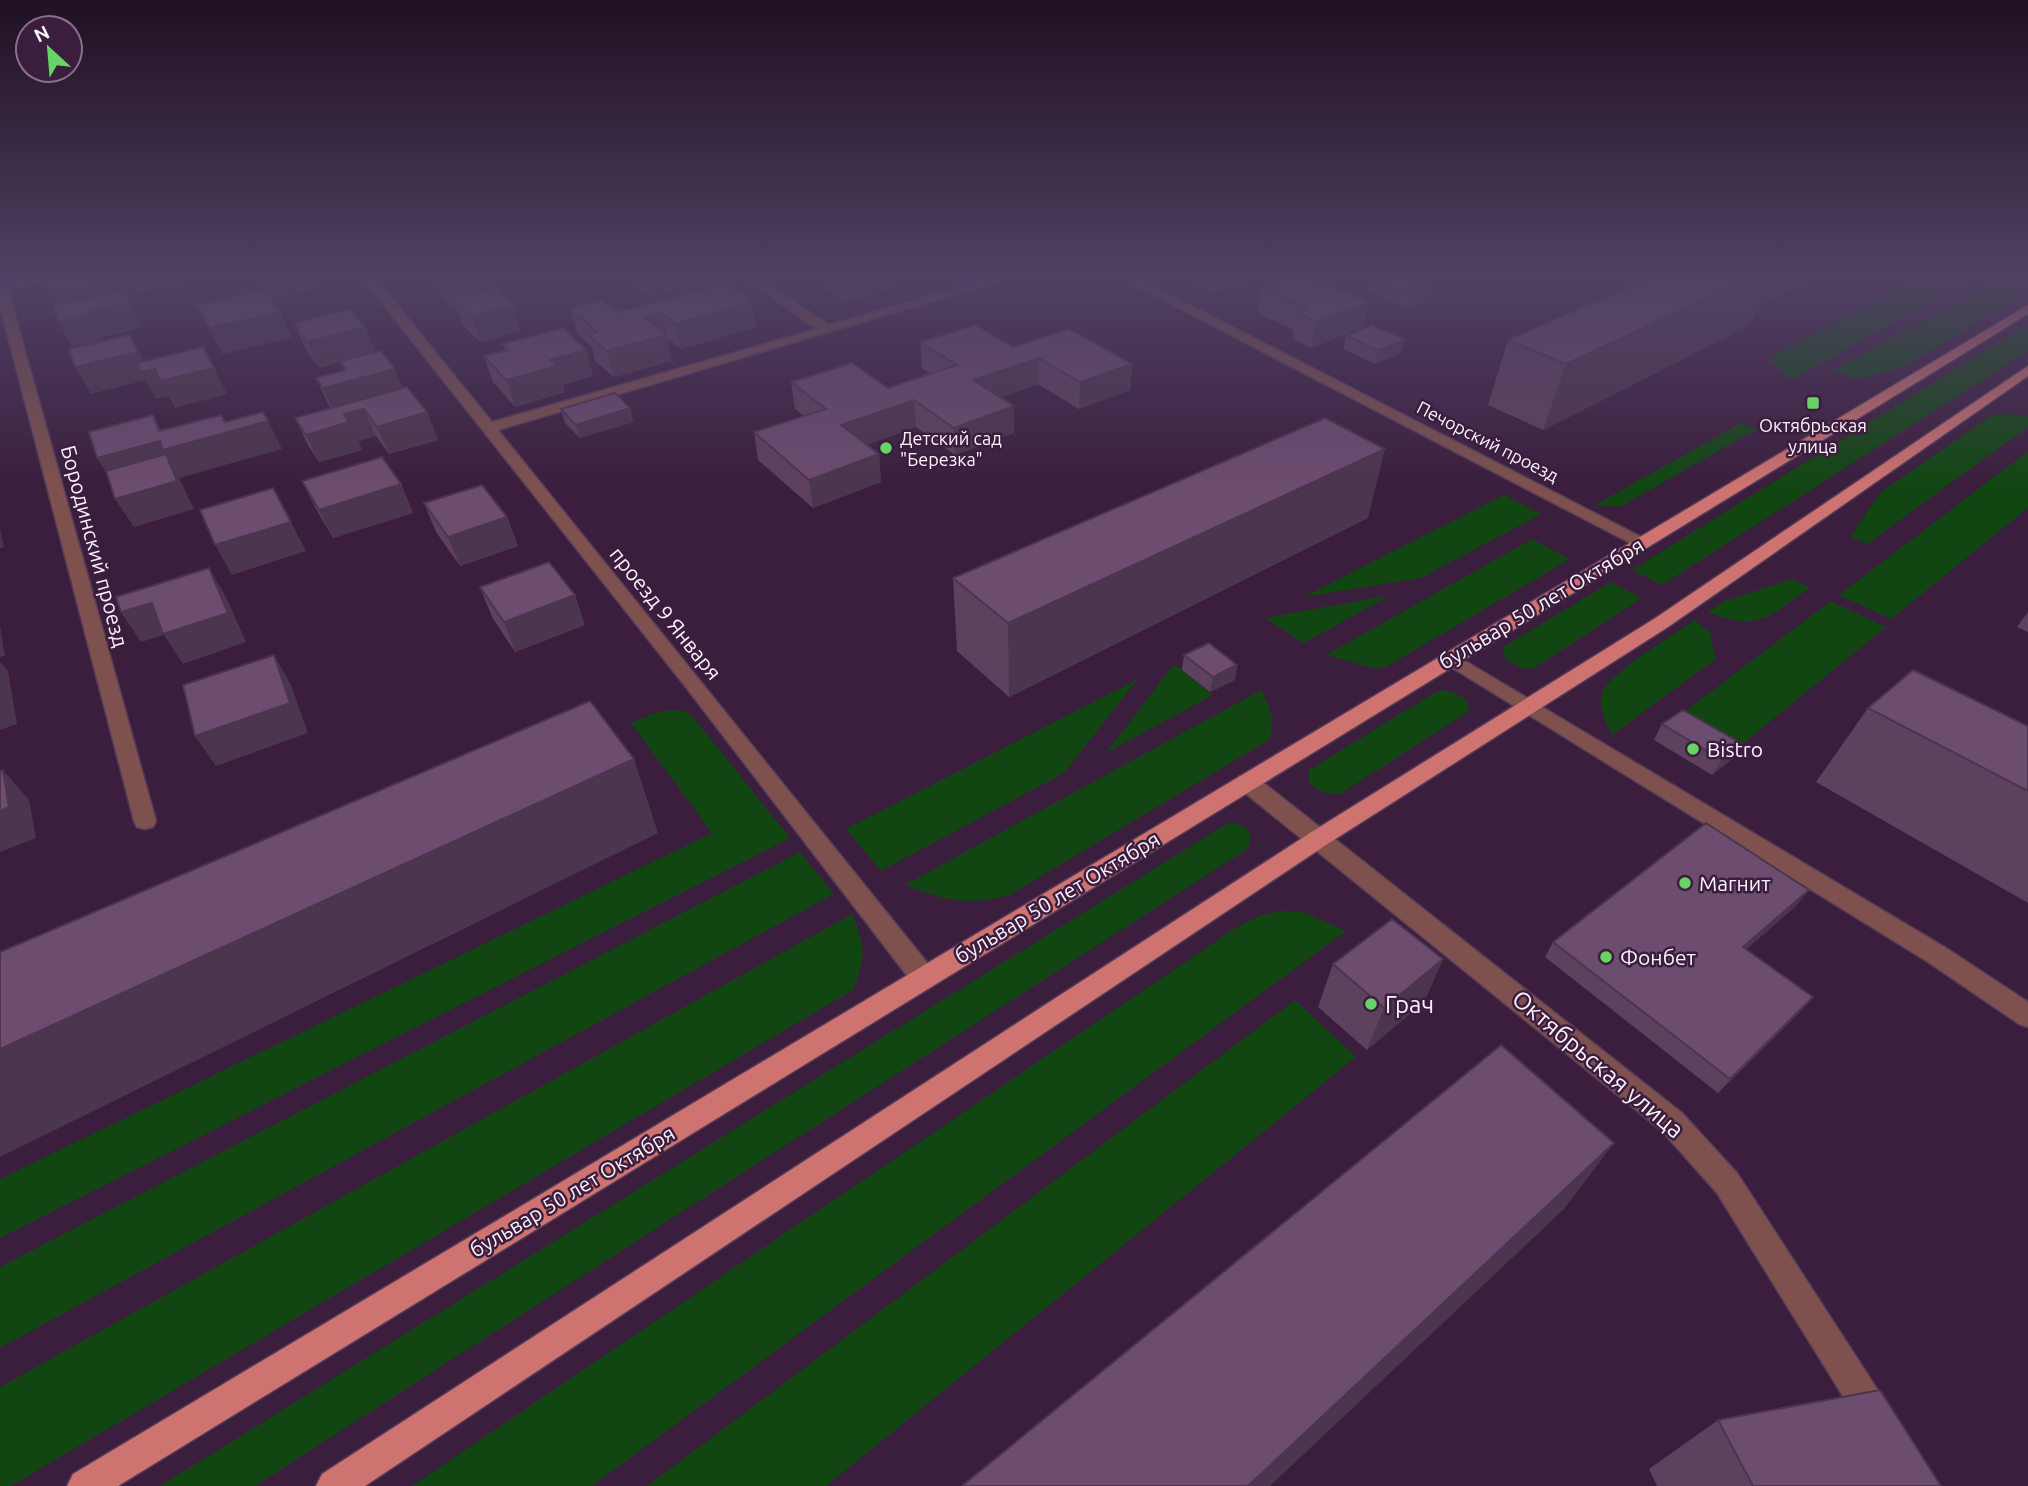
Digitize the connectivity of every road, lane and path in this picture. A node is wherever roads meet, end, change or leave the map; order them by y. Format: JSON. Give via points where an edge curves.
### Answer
{"nodes":[{"id":1,"x":18,"y":348,"type":"edge"},
{"id":2,"x":425,"y":348,"type":"edge"},
{"id":3,"x":765,"y":348,"type":"edge"},
{"id":4,"x":1264,"y":348,"type":"edge"},
{"id":5,"x":1963,"y":348,"type":"edge"},
{"id":6,"x":2028,"y":370,"type":"edge"},
{"id":7,"x":489,"y":428,"type":"junction"},
{"id":8,"x":1642,"y":542,"type":"junction"},
{"id":9,"x":1450,"y":658,"type":"junction"},
{"id":10,"x":1529,"y":706,"type":"junction"},
{"id":11,"x":1247,"y":782,"type":"junction"},
{"id":12,"x":145,"y":821,"type":"dead end"},
{"id":13,"x":1318,"y":839,"type":"junction"},
{"id":14,"x":924,"y":978,"type":"junction"},
{"id":15,"x":2028,"y":1016,"type":"edge"},
{"id":16,"x":1889,"y":1439,"type":"edge"},
{"id":17,"x":85,"y":1486,"type":"edge"},
{"id":18,"x":334,"y":1486,"type":"edge"}],
"edges":[{"from":1,"to":12,"type":"street","name":"Бородинский проезд"},
{"from":2,"to":7,"type":"street","name":"проезд 9 Января"},
{"from":3,"to":7,"type":"street"},
{"from":4,"to":8,"type":"street","name":"Печорский проезд"},
{"from":5,"to":8,"type":"main road","name":"бульвар 50 лет Октября"},
{"from":6,"to":10,"type":"main road","via":[[1661,623]]},
{"from":7,"to":14,"type":"street","name":"проезд 9 Января"},
{"from":8,"to":9,"type":"main road","name":"бульвар 50 лет Октября"},
{"from":9,"to":10,"type":"street"},
{"from":9,"to":11,"type":"main road","name":"бульвар 50 лет Октября"},
{"from":10,"to":13,"type":"main road"},
{"from":10,"to":15,"type":"street","via":[[1937,955]]},
{"from":11,"to":13,"type":"street","name":"Октябрьская улица"},
{"from":11,"to":14,"type":"main road","name":"бульвар 50 лет Октября"},
{"from":13,"to":16,"type":"street","name":"Октябрьская улица","via":[[1672,1122],[1727,1183]]},
{"from":13,"to":18,"type":"main road"},
{"from":14,"to":17,"type":"main road","name":"бульвар 50 лет Октября"}]}
